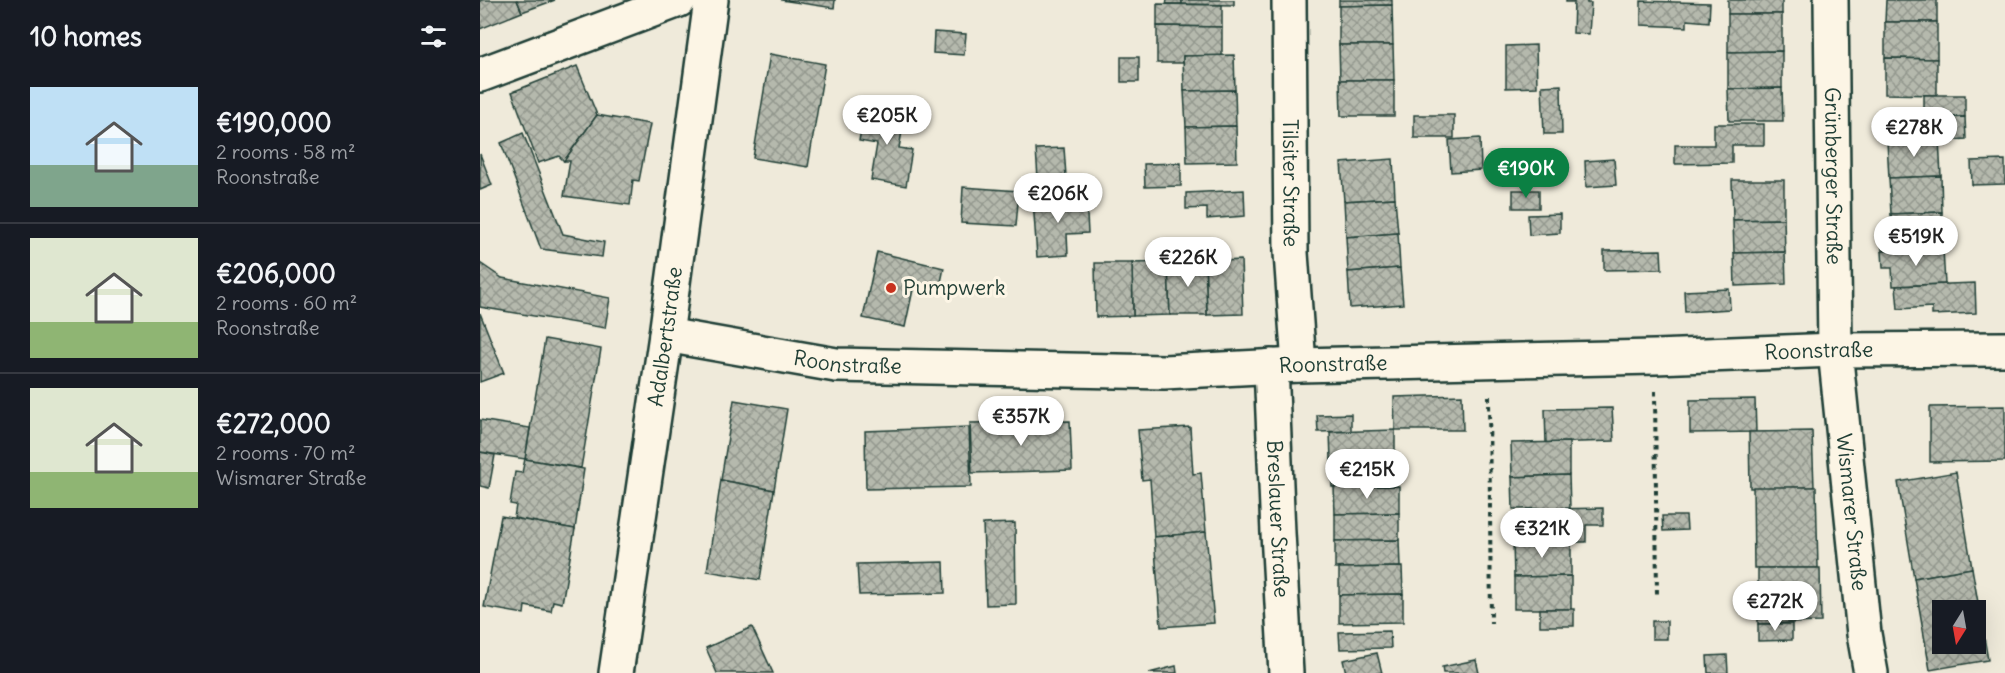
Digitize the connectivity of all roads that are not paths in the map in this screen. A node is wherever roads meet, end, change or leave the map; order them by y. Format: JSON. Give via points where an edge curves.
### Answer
{"nodes":[{"id":1,"x":679,"y":0,"type":"edge"},
{"id":2,"x":711,"y":0,"type":"edge"},
{"id":3,"x":1289,"y":0,"type":"edge"},
{"id":4,"x":1831,"y":0,"type":"edge"},
{"id":5,"x":480,"y":75,"type":"edge"},
{"id":6,"x":666,"y":335,"type":"junction"},
{"id":7,"x":2005,"y":349,"type":"edge"},
{"id":8,"x":1835,"y":350,"type":"junction"},
{"id":9,"x":1285,"y":365,"type":"junction"},
{"id":10,"x":622,"y":666,"type":"edge"},
{"id":11,"x":1286,"y":673,"type":"edge"},
{"id":12,"x":1871,"y":673,"type":"edge"}],
"edges":[{"from":1,"to":5,"type":"street"},
{"from":2,"to":6,"type":"street","name":"Adalbertstraße"},
{"from":3,"to":9,"type":"street","name":"Tilsiter Straße","via":[[1291,253]]},
{"from":4,"to":8,"type":"street","name":"Grünberger Straße"},
{"from":6,"to":9,"type":"street","name":"Roonstraße","via":[[836,365],[1164,372]]},
{"from":6,"to":10,"type":"street","name":"Adalbertstraße"},
{"from":7,"to":8,"type":"street","name":"Roonstraße"},
{"from":8,"to":9,"type":"street","name":"Roonstraße"},
{"from":8,"to":12,"type":"street","name":"Wismarer Straße"},
{"from":9,"to":11,"type":"street","name":"Breslauer Straße","via":[[1278,533]]}]}
